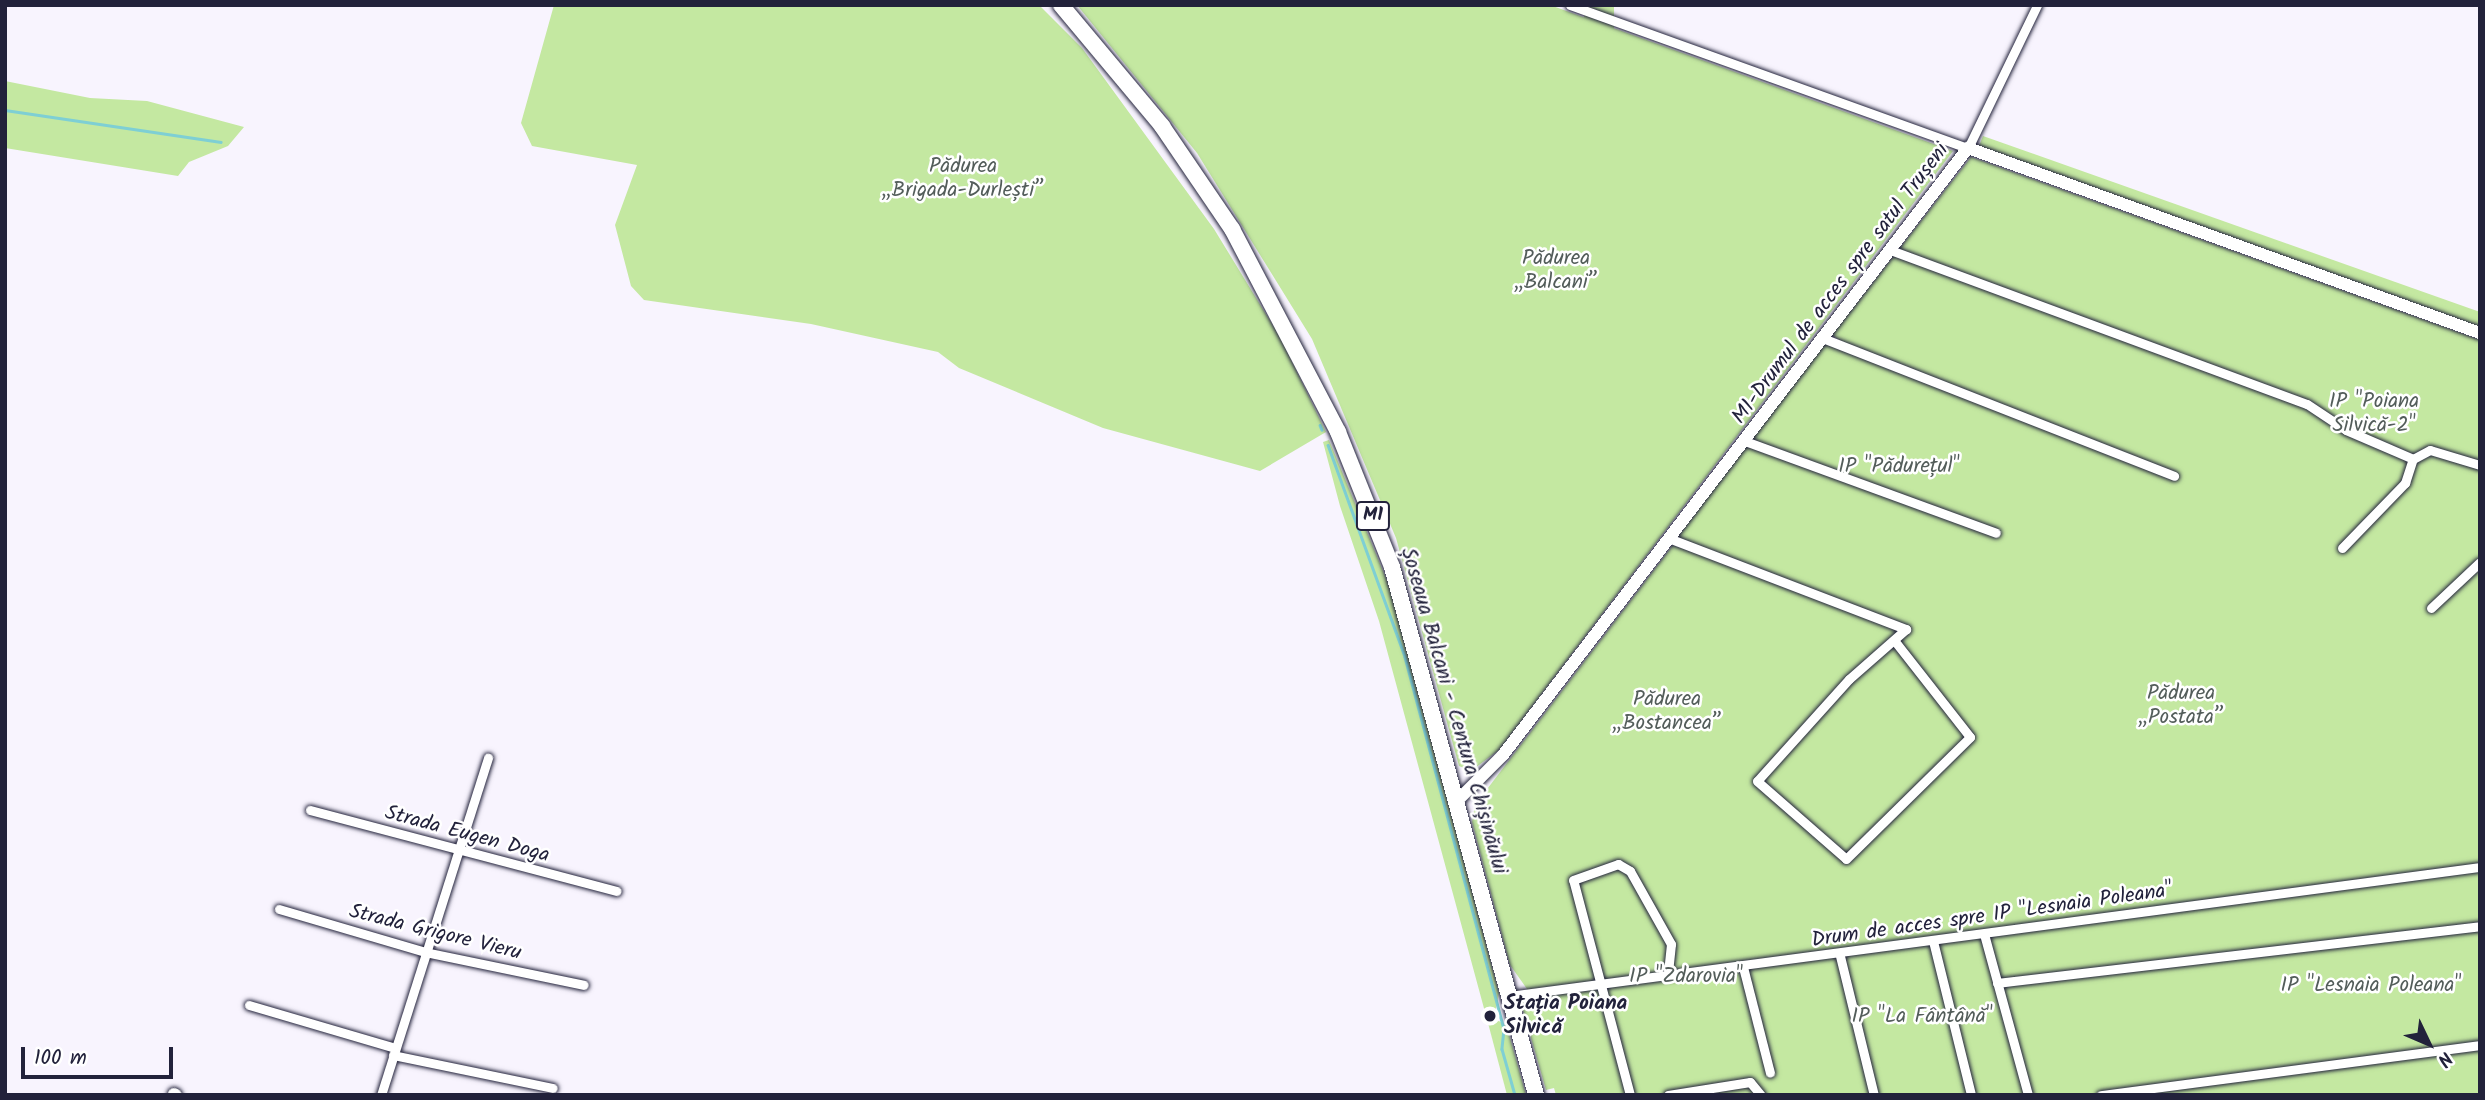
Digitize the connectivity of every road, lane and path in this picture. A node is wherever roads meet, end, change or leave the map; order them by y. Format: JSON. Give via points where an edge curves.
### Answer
{"nodes":[{"id":1,"x":1061,"y":5,"type":"edge"},
{"id":2,"x":1570,"y":5,"type":"edge"},
{"id":3,"x":2037,"y":5,"type":"edge"},
{"id":4,"x":1968,"y":148,"type":"junction"},
{"id":5,"x":1893,"y":251,"type":"junction"},
{"id":6,"x":2480,"y":333,"type":"edge"},
{"id":7,"x":1825,"y":339,"type":"junction"},
{"id":8,"x":1745,"y":441,"type":"junction"},
{"id":9,"x":2413,"y":459,"type":"junction"},
{"id":10,"x":2480,"y":466,"type":"edge"},
{"id":11,"x":2174,"y":476,"type":"dead end"},
{"id":12,"x":1996,"y":533,"type":"dead end"},
{"id":13,"x":1671,"y":539,"type":"junction"},
{"id":14,"x":2342,"y":548,"type":"dead end"},
{"id":15,"x":2480,"y":562,"type":"edge"},
{"id":16,"x":2431,"y":608,"type":"dead end"},
{"id":17,"x":1894,"y":640,"type":"junction"},
{"id":18,"x":488,"y":758,"type":"dead end"},
{"id":19,"x":1457,"y":801,"type":"junction"},
{"id":20,"x":310,"y":810,"type":"dead end"},
{"id":21,"x":458,"y":853,"type":"junction"},
{"id":22,"x":2480,"y":867,"type":"edge"},
{"id":23,"x":616,"y":891,"type":"dead end"},
{"id":24,"x":279,"y":909,"type":"dead end"},
{"id":25,"x":2480,"y":926,"type":"edge"},
{"id":26,"x":1984,"y":934,"type":"junction"},
{"id":27,"x":1933,"y":941,"type":"junction"},
{"id":28,"x":425,"y":952,"type":"junction"},
{"id":29,"x":1840,"y":957,"type":"junction"},
{"id":30,"x":1743,"y":967,"type":"junction"},
{"id":31,"x":1668,"y":974,"type":"junction"},
{"id":32,"x":1997,"y":983,"type":"junction"},
{"id":33,"x":1600,"y":984,"type":"junction"},
{"id":34,"x":584,"y":985,"type":"dead end"},
{"id":35,"x":1509,"y":996,"type":"junction"},
{"id":36,"x":249,"y":1005,"type":"dead end"},
{"id":37,"x":2480,"y":1045,"type":"edge"},
{"id":38,"x":394,"y":1052,"type":"junction"},
{"id":39,"x":1770,"y":1073,"type":"dead end"},
{"id":40,"x":553,"y":1088,"type":"dead end"},
{"id":41,"x":2181,"y":1090,"type":"edge"},
{"id":42,"x":381,"y":1095,"type":"edge"},
{"id":43,"x":1536,"y":1095,"type":"edge"},
{"id":44,"x":1630,"y":1095,"type":"edge"},
{"id":45,"x":1668,"y":1095,"type":"edge"},
{"id":46,"x":1761,"y":1095,"type":"edge"},
{"id":47,"x":1874,"y":1095,"type":"edge"},
{"id":48,"x":1971,"y":1095,"type":"edge"},
{"id":49,"x":2028,"y":1095,"type":"edge"},
{"id":50,"x":2101,"y":1095,"type":"edge"}],
"edges":[{"from":1,"to":19,"type":"highway","name":"Șoseaua Balcani - Centura Chișinăului","number":"M1","via":[[1140,98],[1206,190],[1307,362],[1392,567]]},
{"from":2,"to":4,"type":"street"},
{"from":3,"to":4,"type":"street"},
{"from":4,"to":5,"type":"street","name":"M1-Drumul de acces spre satul Trușeni"},
{"from":4,"to":6,"type":"street","name":"M1-Drumul de acces spre satul Trușeni"},
{"from":5,"to":7,"type":"street","name":"M1-Drumul de acces spre satul Trușeni"},
{"from":5,"to":9,"type":"street","via":[[2307,404],[2346,430]]},
{"from":7,"to":8,"type":"street","name":"M1-Drumul de acces spre satul Trușeni"},
{"from":7,"to":11,"type":"street"},
{"from":8,"to":12,"type":"street"},
{"from":8,"to":13,"type":"street","name":"M1-Drumul de acces spre satul Trușeni"},
{"from":9,"to":10,"type":"street","via":[[2430,450]]},
{"from":9,"to":14,"type":"street","via":[[2405,483]]},
{"from":13,"to":17,"type":"street","via":[[1906,629]]},
{"from":13,"to":19,"type":"street","name":"M1-Drumul de acces spre satul Trușeni","via":[[1503,755]]},
{"from":15,"to":16,"type":"street"},
{"from":17,"to":17,"type":"street","via":[[1849,679],[1756,781],[1846,859],[1970,737]]},
{"from":18,"to":21,"type":"street"},
{"from":19,"to":35,"type":"highway","name":"Șoseaua Balcani - Centura Chișinăului","number":"M1"},
{"from":20,"to":21,"type":"street","name":"Strada Eugen Doga"},
{"from":21,"to":23,"type":"street","name":"Strada Eugen Doga"},
{"from":21,"to":28,"type":"street"},
{"from":22,"to":26,"type":"street","name":"Drum de acces spre IP \"Lesnaia Poleana\""},
{"from":24,"to":28,"type":"street","name":"Strada Grigore Vieru"},
{"from":25,"to":32,"type":"street"},
{"from":26,"to":27,"type":"street","name":"Drum de acces spre IP \"Lesnaia Poleana\""},
{"from":26,"to":32,"type":"street"},
{"from":27,"to":29,"type":"street","name":"Drum de acces spre IP \"Lesnaia Poleana\""},
{"from":27,"to":48,"type":"street"},
{"from":28,"to":34,"type":"street","name":"Strada Grigore Vieru"},
{"from":28,"to":38,"type":"street"},
{"from":29,"to":30,"type":"street","name":"Drum de acces spre IP \"Lesnaia Poleana\""},
{"from":29,"to":47,"type":"street"},
{"from":30,"to":31,"type":"street","name":"Drum de acces spre IP \"Lesnaia Poleana\""},
{"from":30,"to":39,"type":"street"},
{"from":31,"to":33,"type":"street","name":"Drum de acces spre IP \"Lesnaia Poleana\""},
{"from":31,"to":33,"type":"street","via":[[1671,944],[1630,871],[1618,864],[1579,874],[1572,887]]},
{"from":32,"to":49,"type":"street"},
{"from":33,"to":35,"type":"street","name":"Drum de acces spre IP \"Lesnaia Poleana\""},
{"from":33,"to":44,"type":"street"},
{"from":35,"to":43,"type":"highway","name":"Șoseaua Balcani - Centura Chișinăului","number":"M1"},
{"from":36,"to":38,"type":"street"},
{"from":37,"to":41,"type":"street"},
{"from":38,"to":40,"type":"street"},
{"from":38,"to":42,"type":"street"},
{"from":41,"to":50,"type":"street"},
{"from":45,"to":46,"type":"street","via":[[1750,1082]]}]}
